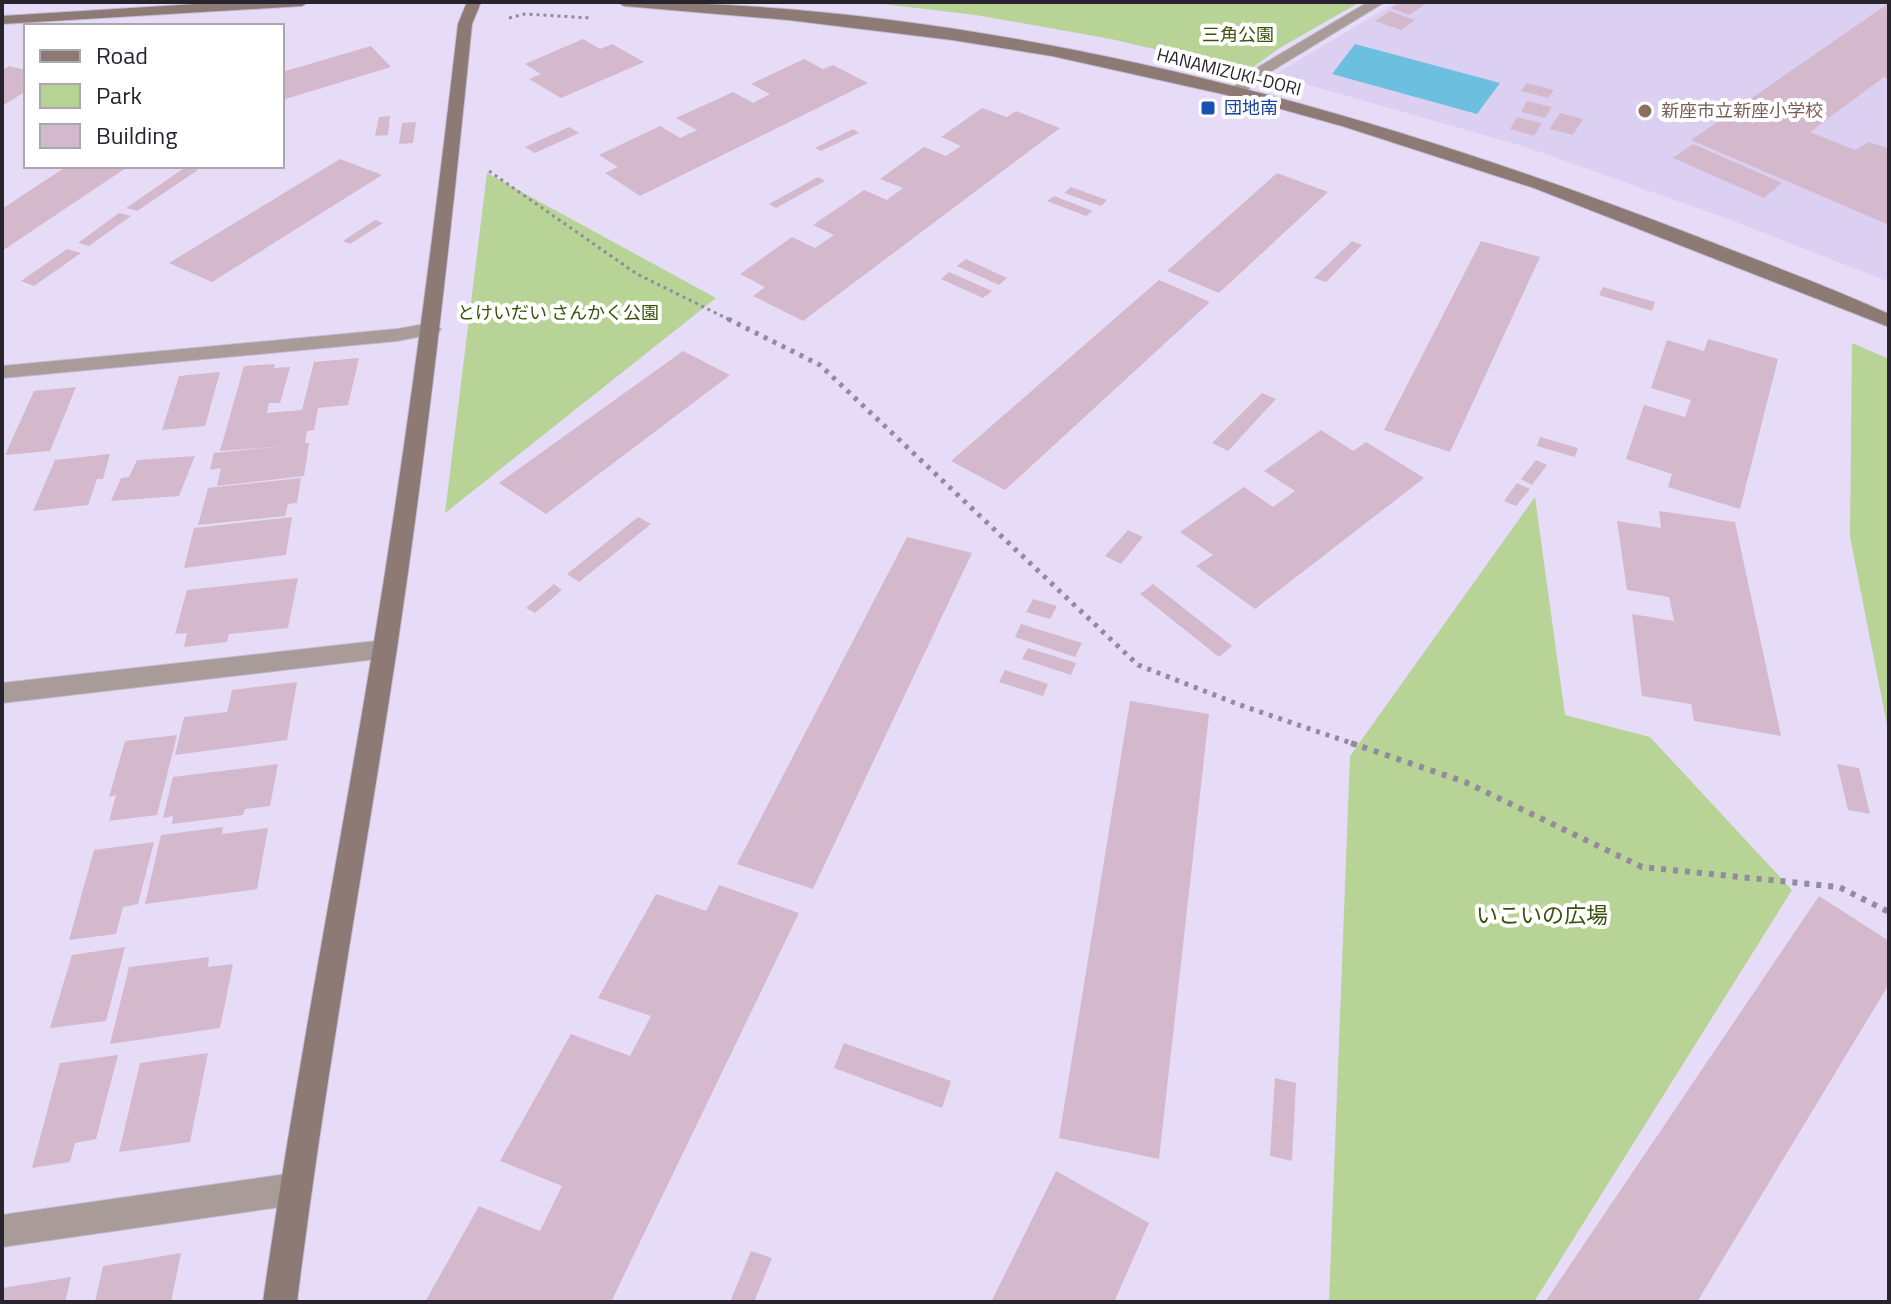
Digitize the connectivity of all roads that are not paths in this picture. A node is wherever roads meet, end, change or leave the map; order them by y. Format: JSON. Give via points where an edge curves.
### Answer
{"nodes":[{"id":1,"x":302,"y":2,"type":"edge"},
{"id":2,"x":624,"y":2,"type":"edge"},
{"id":3,"x":1378,"y":2,"type":"edge"},
{"id":4,"x":469,"y":13,"type":"edge"},
{"id":5,"x":2,"y":20,"type":"edge"},
{"id":6,"x":1234,"y":93,"type":"junction"},
{"id":7,"x":1889,"y":321,"type":"edge"},
{"id":8,"x":431,"y":329,"type":"junction"},
{"id":9,"x":2,"y":372,"type":"edge"},
{"id":10,"x":385,"y":649,"type":"junction"},
{"id":11,"x":2,"y":693,"type":"edge"},
{"id":12,"x":294,"y":1189,"type":"junction"},
{"id":13,"x":2,"y":1231,"type":"edge"},
{"id":14,"x":280,"y":1302,"type":"edge"}],
"edges":[{"from":1,"to":5,"type":"street"},
{"from":2,"to":6,"type":"street","name":"HANAMIZUKI-DORI","via":[[954,35]]},
{"from":3,"to":6,"type":"street"},
{"from":4,"to":8,"type":"street"},
{"from":6,"to":7,"type":"street","name":"HANAMIZUKI-DORI","via":[[1450,152],[1568,192]]},
{"from":8,"to":9,"type":"street"},
{"from":8,"to":10,"type":"street"},
{"from":10,"to":11,"type":"street"},
{"from":10,"to":12,"type":"street"},
{"from":12,"to":13,"type":"street"},
{"from":12,"to":14,"type":"street"}]}
